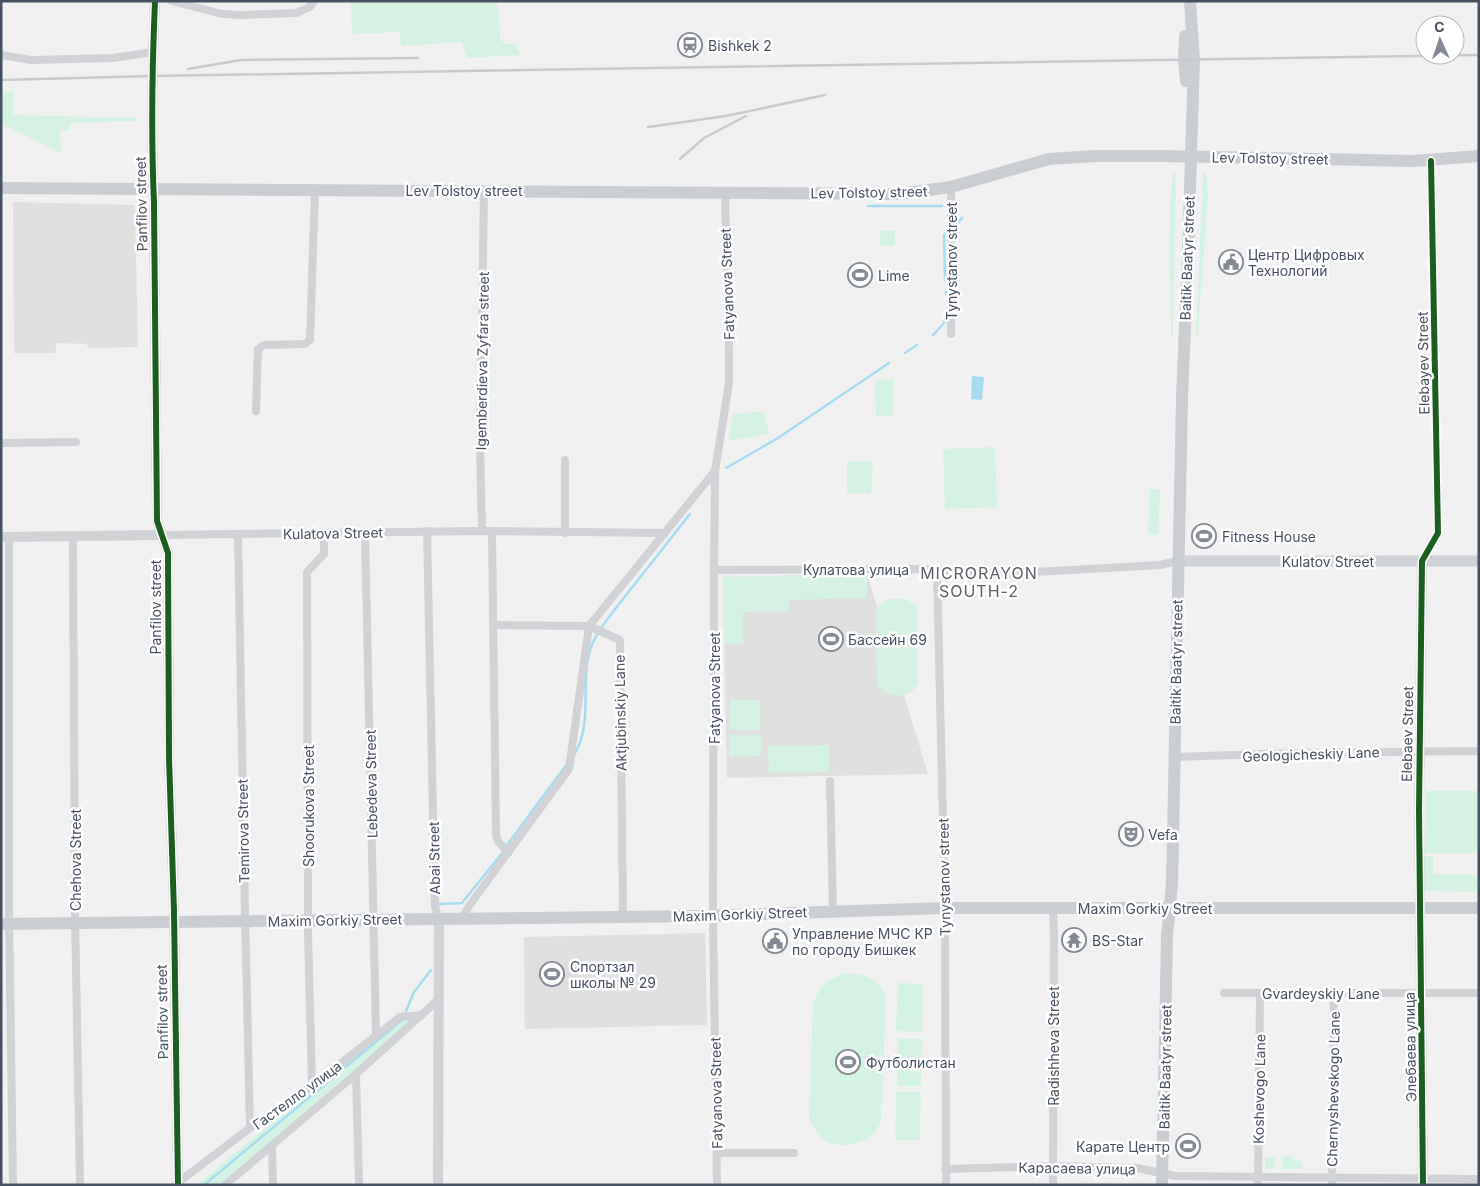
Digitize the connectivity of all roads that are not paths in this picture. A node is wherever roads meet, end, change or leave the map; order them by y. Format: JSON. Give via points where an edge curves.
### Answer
{"nodes":[{"id":1,"x":155,"y":1,"type":"edge"},
{"id":2,"x":172,"y":1,"type":"edge"},
{"id":3,"x":314,"y":1,"type":"edge"},
{"id":4,"x":1189,"y":1,"type":"edge"},
{"id":5,"x":153,"y":52,"type":"junction"},
{"id":6,"x":1,"y":56,"type":"edge"},
{"id":7,"x":1479,"y":156,"type":"edge"},
{"id":8,"x":1431,"y":161,"type":"junction"},
{"id":9,"x":951,"y":187,"type":"junction"},
{"id":10,"x":1,"y":188,"type":"edge"},
{"id":11,"x":154,"y":188,"type":"junction"},
{"id":12,"x":315,"y":190,"type":"junction"},
{"id":13,"x":484,"y":190,"type":"junction"},
{"id":14,"x":725,"y":192,"type":"junction"},
{"id":15,"x":951,"y":334,"type":"dead end"},
{"id":16,"x":256,"y":411,"type":"dead end"},
{"id":17,"x":76,"y":442,"type":"dead end"},
{"id":18,"x":1,"y":443,"type":"edge"},
{"id":19,"x":566,"y":460,"type":"dead end"},
{"id":20,"x":715,"y":471,"type":"junction"},
{"id":21,"x":427,"y":531,"type":"junction"},
{"id":22,"x":482,"y":531,"type":"junction"},
{"id":23,"x":492,"y":531,"type":"junction"},
{"id":24,"x":324,"y":532,"type":"junction"},
{"id":25,"x":365,"y":532,"type":"junction"},
{"id":26,"x":565,"y":533,"type":"junction"},
{"id":27,"x":664,"y":533,"type":"junction"},
{"id":28,"x":238,"y":534,"type":"junction"},
{"id":29,"x":162,"y":535,"type":"junction"},
{"id":30,"x":73,"y":536,"type":"junction"},
{"id":31,"x":5,"y":537,"type":"edge"},
{"id":32,"x":1178,"y":561,"type":"junction"},
{"id":33,"x":1422,"y":561,"type":"junction"},
{"id":34,"x":1479,"y":561,"type":"edge"},
{"id":35,"x":714,"y":570,"type":"junction"},
{"id":36,"x":936,"y":570,"type":"junction"},
{"id":37,"x":494,"y":625,"type":"junction"},
{"id":38,"x":589,"y":626,"type":"junction"},
{"id":39,"x":1420,"y":751,"type":"junction"},
{"id":40,"x":1479,"y":751,"type":"edge"},
{"id":41,"x":1174,"y":757,"type":"junction"},
{"id":42,"x":830,"y":780,"type":"dead end"},
{"id":43,"x":508,"y":853,"type":"junction"},
{"id":44,"x":945,"y":908,"type":"junction"},
{"id":45,"x":1052,"y":908,"type":"junction"},
{"id":46,"x":1169,"y":908,"type":"junction"},
{"id":47,"x":1421,"y":908,"type":"junction"},
{"id":48,"x":1479,"y":908,"type":"edge"},
{"id":49,"x":833,"y":911,"type":"junction"},
{"id":50,"x":713,"y":915,"type":"junction"},
{"id":51,"x":623,"y":917,"type":"junction"},
{"id":52,"x":439,"y":919,"type":"junction"},
{"id":53,"x":462,"y":919,"type":"junction"},
{"id":54,"x":373,"y":920,"type":"junction"},
{"id":55,"x":308,"y":921,"type":"junction"},
{"id":56,"x":245,"y":922,"type":"junction"},
{"id":57,"x":75,"y":923,"type":"junction"},
{"id":58,"x":174,"y":923,"type":"junction"},
{"id":59,"x":5,"y":924,"type":"edge"},
{"id":60,"x":1224,"y":993,"type":"dead end"},
{"id":61,"x":1260,"y":993,"type":"junction"},
{"id":62,"x":1334,"y":993,"type":"junction"},
{"id":63,"x":1422,"y":993,"type":"junction"},
{"id":64,"x":1479,"y":994,"type":"edge"},
{"id":65,"x":439,"y":999,"type":"junction"},
{"id":66,"x":421,"y":1014,"type":"junction"},
{"id":67,"x":376,"y":1036,"type":"junction"},
{"id":68,"x":356,"y":1074,"type":"junction"},
{"id":69,"x":312,"y":1086,"type":"junction"},
{"id":70,"x":250,"y":1128,"type":"junction"},
{"id":71,"x":272,"y":1145,"type":"junction"},
{"id":72,"x":717,"y":1153,"type":"junction"},
{"id":73,"x":794,"y":1153,"type":"dead end"},
{"id":74,"x":1053,"y":1166,"type":"junction"},
{"id":75,"x":945,"y":1169,"type":"junction"},
{"id":76,"x":1479,"y":1179,"type":"edge"},
{"id":77,"x":1162,"y":1180,"type":"edge"},
{"id":78,"x":1258,"y":1181,"type":"edge"},
{"id":79,"x":1332,"y":1181,"type":"edge"},
{"id":80,"x":1424,"y":1182,"type":"edge"},
{"id":81,"x":177,"y":1184,"type":"edge"},
{"id":82,"x":13,"y":1185,"type":"edge"},
{"id":83,"x":80,"y":1185,"type":"edge"},
{"id":84,"x":225,"y":1185,"type":"edge"},
{"id":85,"x":273,"y":1185,"type":"edge"},
{"id":86,"x":359,"y":1185,"type":"edge"},
{"id":87,"x":438,"y":1185,"type":"edge"},
{"id":88,"x":717,"y":1185,"type":"edge"},
{"id":89,"x":946,"y":1185,"type":"edge"},
{"id":90,"x":1052,"y":1185,"type":"edge"}],
"edges":[{"from":1,"to":5,"type":"street","name":"Panfilov street"},
{"from":2,"to":3,"type":"street","via":[[222,14],[240,15],[296,13],[310,7]]},
{"from":4,"to":32,"type":"main road","name":"Baitik Baatyr street","via":[[1184,60],[1190,140],[1188,254]]},
{"from":5,"to":6,"type":"street","via":[[104,59],[31,60]]},
{"from":5,"to":11,"type":"street","name":"Panfilov street"},
{"from":7,"to":8,"type":"main road","name":"Lev Tolstoy street"},
{"from":8,"to":9,"type":"main road","name":"Lev Tolstoy street","bridge":true,"via":[[1095,156],[1049,159]]},
{"from":8,"to":33,"type":"street","name":"Elebayev Street","via":[[1438,533]]},
{"from":9,"to":14,"type":"main road","name":"Lev Tolstoy street","via":[[898,194]]},
{"from":9,"to":15,"type":"street","name":"Tynystanov street"},
{"from":10,"to":11,"type":"main road","name":"Lev Tolstoy street"},
{"from":11,"to":12,"type":"main road","name":"Lev Tolstoy street"},
{"from":11,"to":29,"type":"street","name":"Panfilov street","via":[[157,521]]},
{"from":12,"to":13,"type":"main road","name":"Lev Tolstoy street"},
{"from":12,"to":16,"type":"street","via":[[310,340],[305,344],[264,345],[258,349]]},
{"from":13,"to":14,"type":"main road","name":"Lev Tolstoy street"},
{"from":13,"to":22,"type":"street","name":"Igemberdieva Zyfara street","via":[[480,442]]},
{"from":14,"to":20,"type":"street","name":"Fatyanova Street","via":[[729,383]]},
{"from":17,"to":18,"type":"street"},
{"from":19,"to":26,"type":"street"},
{"from":20,"to":27,"type":"street"},
{"from":20,"to":35,"type":"street","name":"Fatyanova Street"},
{"from":21,"to":22,"type":"street","name":"Kulatova Street"},
{"from":21,"to":25,"type":"street","name":"Kulatova Street"},
{"from":21,"to":52,"type":"street","name":"Abai Street","via":[[434,903]]},
{"from":22,"to":23,"type":"street","name":"Kulatova Street"},
{"from":23,"to":26,"type":"street","name":"Kulatova Street"},
{"from":23,"to":37,"type":"street"},
{"from":24,"to":25,"type":"street","name":"Kulatova Street"},
{"from":24,"to":28,"type":"street","name":"Kulatova Street"},
{"from":24,"to":55,"type":"street","name":"Shoorukova Street","via":[[324,554],[306,572]]},
{"from":25,"to":54,"type":"street","name":"Lebedeva Street"},
{"from":26,"to":27,"type":"street","name":"Kulatova Street"},
{"from":27,"to":38,"type":"street"},
{"from":28,"to":29,"type":"street","name":"Kulatova Street"},
{"from":28,"to":56,"type":"street","name":"Temirova Street"},
{"from":29,"to":30,"type":"street","name":"Kulatova Street"},
{"from":29,"to":58,"type":"street","name":"Panfilov street","via":[[168,553]]},
{"from":30,"to":31,"type":"street","name":"Kulatova Street"},
{"from":30,"to":57,"type":"street","name":"Chehova Street"},
{"from":31,"to":59,"type":"street"},
{"from":32,"to":33,"type":"main road","name":"Kulatov Street"},
{"from":32,"to":36,"type":"street","name":"Кулатова улица","via":[[1160,565],[999,574]]},
{"from":32,"to":41,"type":"main road","name":"Baitik Baatyr street"},
{"from":33,"to":34,"type":"main road","name":"Kulatov Street"},
{"from":33,"to":39,"type":"street","name":"Elebaev Street"},
{"from":35,"to":36,"type":"street","name":"Кулатова улица"},
{"from":35,"to":50,"type":"street","name":"Fatyanova Street"},
{"from":36,"to":44,"type":"street","name":"Tynystanov street"},
{"from":37,"to":38,"type":"street","name":"Aktjubinskiy Lane"},
{"from":37,"to":43,"type":"street","via":[[496,834]]},
{"from":38,"to":43,"type":"street","via":[[570,769]]},
{"from":38,"to":51,"type":"street","name":"Aktjubinskiy Lane","via":[[620,640]]},
{"from":39,"to":40,"type":"street","name":"Geologicheskiy Lane"},
{"from":39,"to":41,"type":"street","name":"Geologicheskiy Lane"},
{"from":39,"to":47,"type":"street","name":"Elebaev Street"},
{"from":41,"to":46,"type":"main road","name":"Baitik Baatyr street"},
{"from":42,"to":49,"type":"street"},
{"from":43,"to":53,"type":"street"},
{"from":44,"to":45,"type":"main road","name":"Maxim Gorkiy Street"},
{"from":44,"to":49,"type":"main road","name":"Maxim Gorkiy Street"},
{"from":44,"to":75,"type":"street","name":"Tynystanov street"},
{"from":45,"to":46,"type":"main road","name":"Maxim Gorkiy Street"},
{"from":45,"to":74,"type":"street","name":"Radishheva Street"},
{"from":46,"to":47,"type":"main road","name":"Maxim Gorkiy Street"},
{"from":46,"to":77,"type":"main road","name":"Baitik Baatyr street"},
{"from":47,"to":48,"type":"main road","name":"Maxim Gorkiy Street"},
{"from":47,"to":63,"type":"street","name":"Элебаева улица"},
{"from":49,"to":50,"type":"main road","name":"Maxim Gorkiy Street"},
{"from":50,"to":51,"type":"main road","name":"Maxim Gorkiy Street"},
{"from":50,"to":72,"type":"street","name":"Fatyanova Street"},
{"from":51,"to":53,"type":"main road","name":"Maxim Gorkiy Street"},
{"from":52,"to":53,"type":"main road","name":"Maxim Gorkiy Street"},
{"from":52,"to":54,"type":"main road","name":"Maxim Gorkiy Street"},
{"from":52,"to":65,"type":"street","name":"Abai Street"},
{"from":54,"to":55,"type":"main road","name":"Maxim Gorkiy Street"},
{"from":54,"to":67,"type":"street","name":"Lebedeva Street"},
{"from":55,"to":56,"type":"main road","name":"Maxim Gorkiy Street"},
{"from":55,"to":69,"type":"street","name":"Shoorukova Street"},
{"from":56,"to":58,"type":"main road","name":"Maxim Gorkiy Street"},
{"from":56,"to":70,"type":"street","name":"Temirova Street"},
{"from":57,"to":58,"type":"main road","name":"Maxim Gorkiy Street"},
{"from":57,"to":59,"type":"main road","name":"Maxim Gorkiy Street"},
{"from":57,"to":83,"type":"street","name":"Chehova Street"},
{"from":58,"to":81,"type":"street","name":"Panfilov street"},
{"from":59,"to":82,"type":"street"},
{"from":60,"to":61,"type":"street","name":"Gvardeyskiy Lane"},
{"from":61,"to":62,"type":"street","name":"Gvardeyskiy Lane"},
{"from":61,"to":78,"type":"street","name":"Koshevogo Lane"},
{"from":62,"to":63,"type":"street","name":"Gvardeyskiy Lane"},
{"from":62,"to":79,"type":"street","name":"Chernyshevskogo Lane"},
{"from":63,"to":64,"type":"street","name":"Gvardeyskiy Lane"},
{"from":63,"to":80,"type":"street","name":"Элебаева улица"},
{"from":65,"to":66,"type":"street","name":"Гастелло улица"},
{"from":65,"to":87,"type":"street","name":"Abai Street"},
{"from":66,"to":67,"type":"street","name":"Гастелло улица","via":[[400,1017]]},
{"from":66,"to":68,"type":"street","name":"Гастелло улица"},
{"from":67,"to":69,"type":"street","name":"Гастелло улица"},
{"from":68,"to":71,"type":"street","name":"Гастелло улица"},
{"from":68,"to":86,"type":"street"},
{"from":69,"to":70,"type":"street","name":"Гастелло улица"},
{"from":70,"to":81,"type":"street","name":"Гастелло улица"},
{"from":71,"to":84,"type":"street","name":"Гастелло улица"},
{"from":71,"to":85,"type":"street"},
{"from":72,"to":73,"type":"street"},
{"from":72,"to":88,"type":"street","name":"Fatyanova Street"},
{"from":74,"to":75,"type":"street","name":"Карасаева улица"},
{"from":74,"to":77,"type":"street","name":"Карасаева улица","via":[[1137,1168],[1148,1170]]},
{"from":74,"to":90,"type":"street","name":"Radishheva Street"},
{"from":75,"to":89,"type":"street","name":"Tynystanov street"},
{"from":76,"to":80,"type":"street","name":"Карасаева улица"},
{"from":77,"to":78,"type":"street","name":"Карасаева улица"},
{"from":78,"to":79,"type":"street","name":"Карасаева улица"},
{"from":79,"to":80,"type":"street","name":"Карасаева улица"}]}
